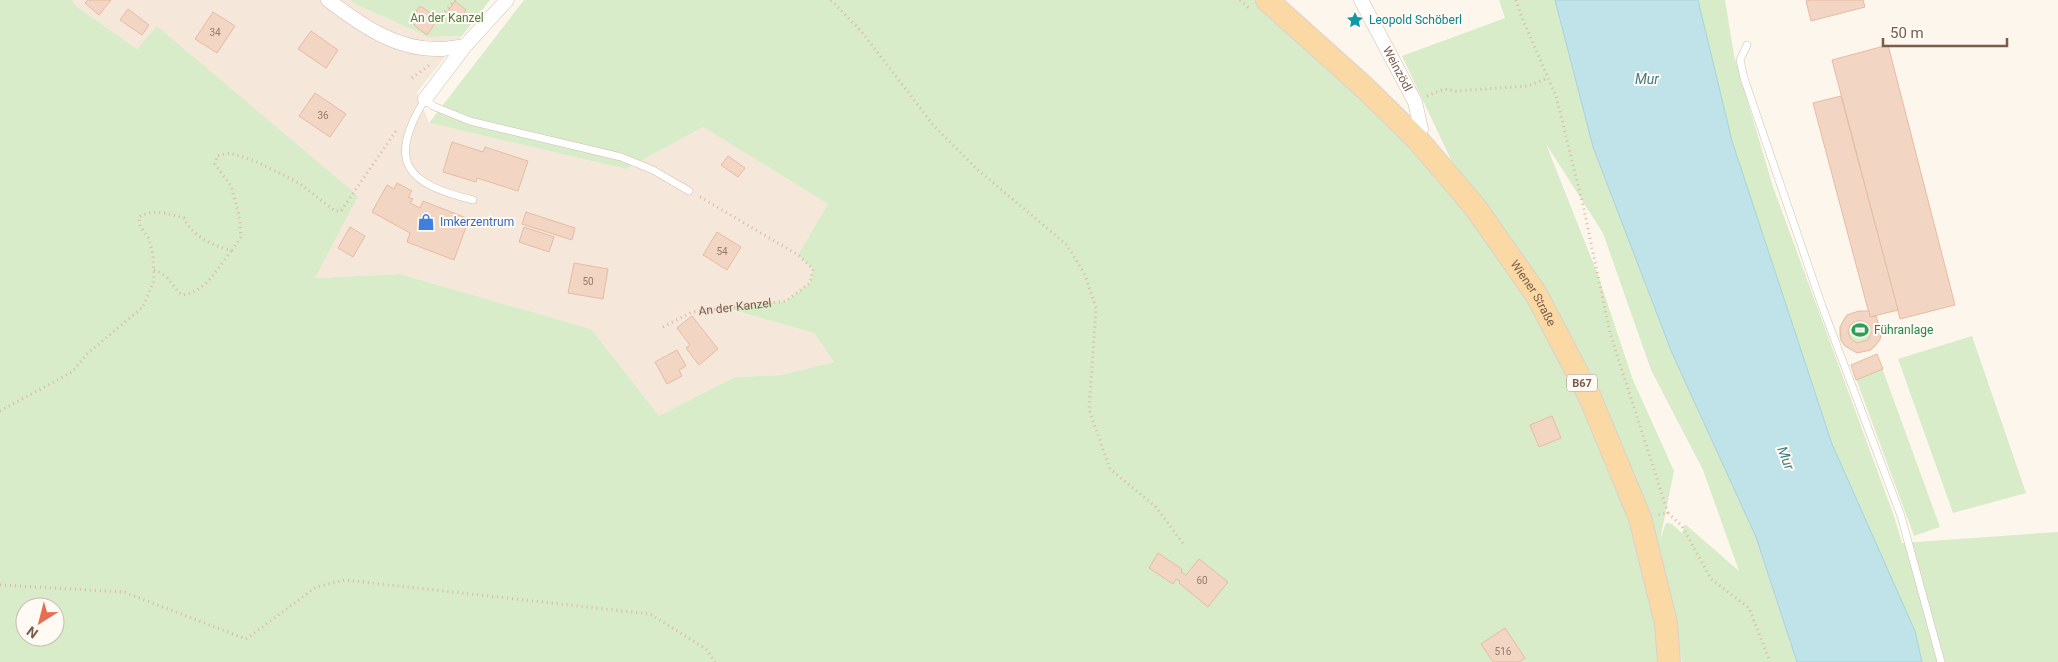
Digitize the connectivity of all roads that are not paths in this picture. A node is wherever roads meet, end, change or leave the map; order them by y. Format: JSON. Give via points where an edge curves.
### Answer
{"nodes":[{"id":1,"x":328,"y":0,"type":"edge"},
{"id":2,"x":507,"y":0,"type":"edge"},
{"id":3,"x":1361,"y":0,"type":"edge"},
{"id":4,"x":1260,"y":6,"type":"edge"},
{"id":5,"x":1747,"y":45,"type":"dead end"},
{"id":6,"x":465,"y":46,"type":"junction"},
{"id":7,"x":425,"y":99,"type":"junction"},
{"id":8,"x":1418,"y":140,"type":"junction"},
{"id":9,"x":689,"y":191,"type":"road end"},
{"id":10,"x":474,"y":200,"type":"dead end"},
{"id":11,"x":1669,"y":662,"type":"edge"},
{"id":12,"x":1941,"y":662,"type":"edge"}],
"edges":[{"from":1,"to":6,"type":"street","via":[[390,40],[438,49]]},
{"from":2,"to":6,"type":"street"},
{"from":3,"to":8,"type":"street","name":"Weinzödl","via":[[1415,102],[1421,129]]},
{"from":4,"to":8,"type":"main road","name":"Wiener Straße","number":"B67","via":[[1365,88]]},
{"from":5,"to":12,"type":"lane","via":[[1740,60],[1744,78],[1818,297],[1901,516]]},
{"from":6,"to":7,"type":"street"},
{"from":7,"to":9,"type":"lane","via":[[433,106],[470,121],[622,157],[654,170]]},
{"from":7,"to":10,"type":"lane","via":[[414,117],[404,151],[410,171],[446,193]]},
{"from":8,"to":11,"type":"main road","name":"Wiener Straße","number":"B67","via":[[1475,207],[1536,294],[1588,395],[1640,518],[1666,623]]}]}
